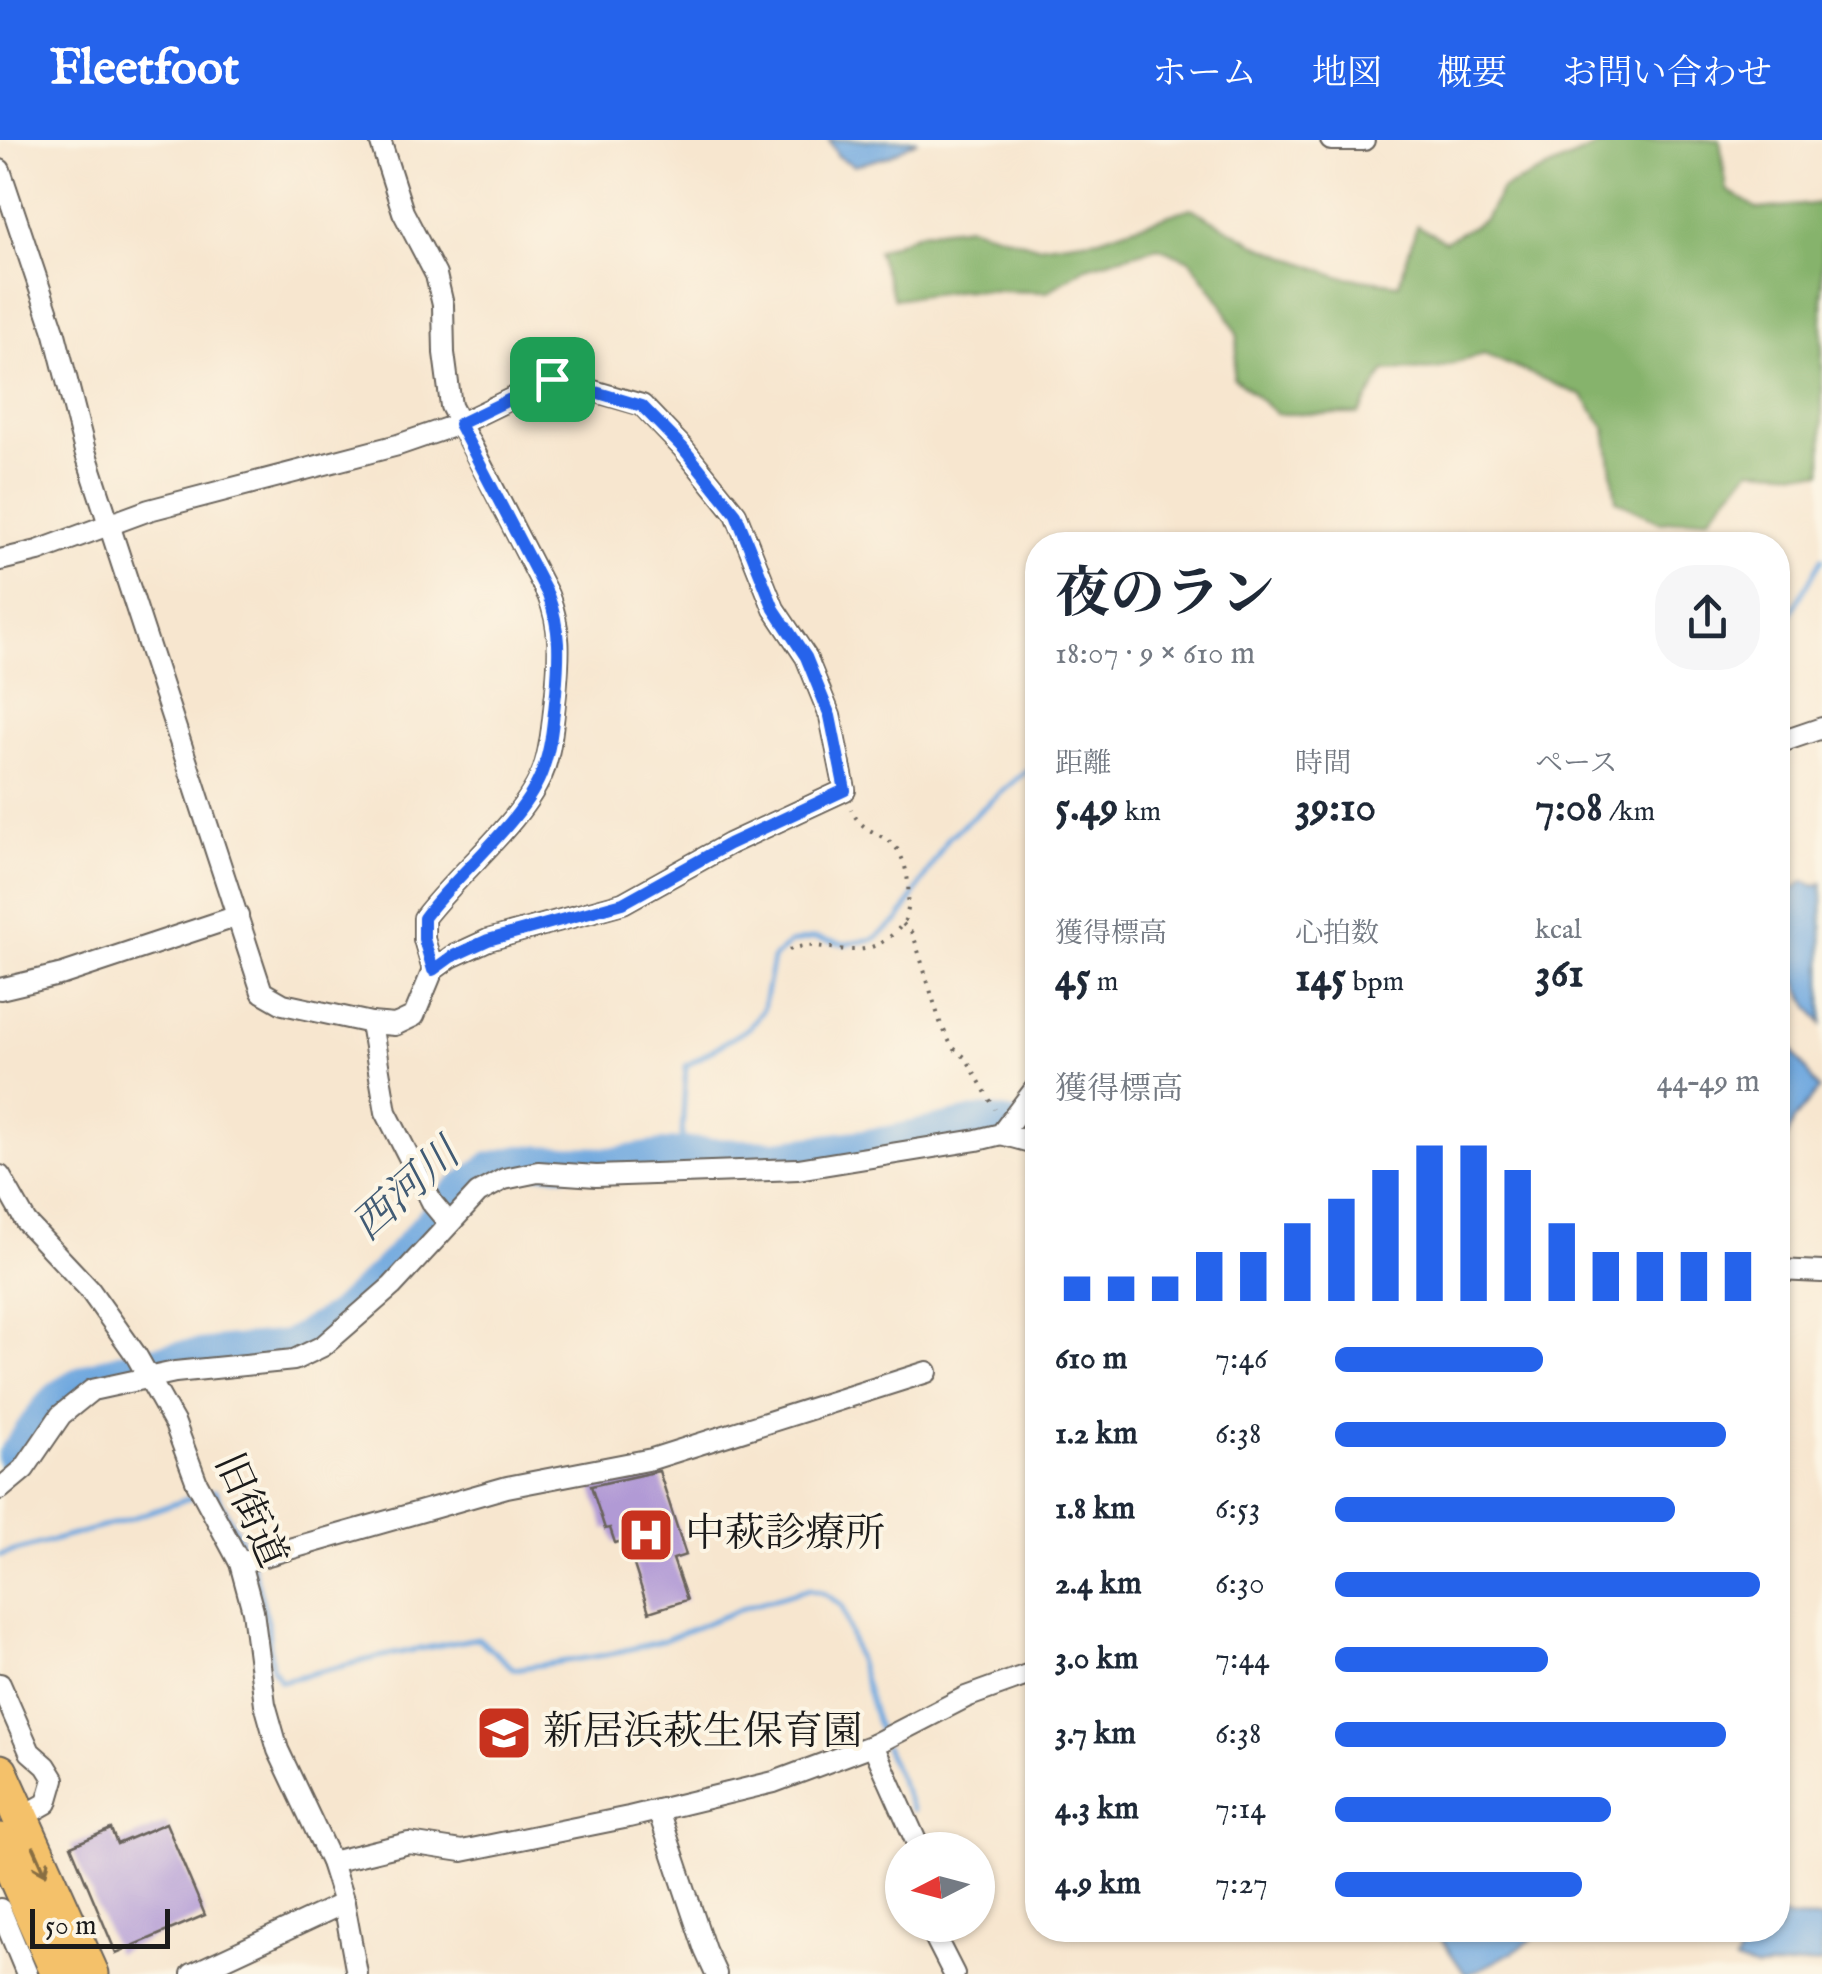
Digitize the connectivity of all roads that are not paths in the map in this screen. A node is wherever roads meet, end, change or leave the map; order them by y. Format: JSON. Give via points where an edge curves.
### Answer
{"nodes":[{"id":1,"x":380,"y":140,"type":"edge"},
{"id":2,"x":1332,"y":140,"type":"edge"},
{"id":3,"x":1364,"y":140,"type":"edge"},
{"id":4,"x":0,"y":170,"type":"edge"},
{"id":5,"x":459,"y":424,"type":"junction"},
{"id":6,"x":109,"y":524,"type":"junction"},
{"id":7,"x":0,"y":560,"type":"edge"},
{"id":8,"x":1822,"y":728,"type":"edge"},
{"id":9,"x":1790,"y":739,"type":"edge"},
{"id":10,"x":238,"y":916,"type":"junction"},
{"id":11,"x":433,"y":970,"type":"junction"},
{"id":12,"x":0,"y":989,"type":"edge"},
{"id":13,"x":371,"y":1023,"type":"junction"},
{"id":14,"x":1025,"y":1102,"type":"edge"},
{"id":15,"x":1005,"y":1129,"type":"junction"},
{"id":16,"x":1025,"y":1138,"type":"edge"},
{"id":17,"x":0,"y":1176,"type":"edge"},
{"id":18,"x":442,"y":1215,"type":"junction"},
{"id":19,"x":1790,"y":1271,"type":"edge"},
{"id":20,"x":1822,"y":1272,"type":"edge"},
{"id":21,"x":927,"y":1372,"type":"dead end"},
{"id":22,"x":148,"y":1375,"type":"junction"},
{"id":23,"x":0,"y":1489,"type":"edge"},
{"id":24,"x":248,"y":1561,"type":"junction"},
{"id":25,"x":1025,"y":1676,"type":"edge"},
{"id":26,"x":0,"y":1684,"type":"edge"},
{"id":27,"x":880,"y":1741,"type":"junction"},
{"id":28,"x":0,"y":1772,"type":"edge"},
{"id":29,"x":658,"y":1810,"type":"junction"},
{"id":30,"x":7,"y":1829,"type":"edge"},
{"id":31,"x":913,"y":1832,"type":"edge"},
{"id":32,"x":331,"y":1862,"type":"junction"},
{"id":33,"x":344,"y":1903,"type":"junction"},
{"id":34,"x":0,"y":1909,"type":"edge"},
{"id":35,"x":938,"y":1942,"type":"edge"},
{"id":36,"x":27,"y":1974,"type":"edge"},
{"id":37,"x":59,"y":1974,"type":"edge"},
{"id":38,"x":91,"y":1974,"type":"edge"},
{"id":39,"x":192,"y":1974,"type":"edge"},
{"id":40,"x":357,"y":1974,"type":"edge"},
{"id":41,"x":716,"y":1974,"type":"edge"},
{"id":42,"x":954,"y":1974,"type":"edge"}],
"edges":[{"from":1,"to":5,"type":"street","via":[[403,212],[436,276],[451,406]]},
{"from":2,"to":3,"type":"street"},
{"from":4,"to":6,"type":"street"},
{"from":5,"to":6,"type":"street"},
{"from":5,"to":11,"type":"street","via":[[548,595],[560,642],[543,770],[529,799],[424,918]]},
{"from":5,"to":11,"type":"street","via":[[552,379],[642,406],[736,514],[774,609],[806,657],[830,716],[845,790],[623,903],[488,940]]},
{"from":6,"to":7,"type":"street"},
{"from":6,"to":10,"type":"street"},
{"from":8,"to":9,"type":"street"},
{"from":10,"to":12,"type":"street"},
{"from":10,"to":13,"type":"street","via":[[262,992],[284,1004]]},
{"from":11,"to":13,"type":"street","via":[[414,1016]]},
{"from":13,"to":18,"type":"street","via":[[386,1112]]},
{"from":14,"to":15,"type":"street"},
{"from":15,"to":16,"type":"street"},
{"from":15,"to":18,"type":"street","via":[[798,1169],[538,1172],[504,1179]]},
{"from":17,"to":22,"type":"street","name":"旧街道","via":[[26,1222],[89,1289]]},
{"from":18,"to":22,"type":"street","via":[[392,1286],[323,1346],[294,1360]]},
{"from":19,"to":20,"type":"street"},
{"from":21,"to":24,"type":"street","via":[[652,1459],[507,1487]]},
{"from":22,"to":23,"type":"street","via":[[92,1390],[61,1415],[24,1469]]},
{"from":22,"to":24,"type":"street","name":"旧街道","via":[[208,1505]]},
{"from":24,"to":32,"type":"street","name":"旧街道","via":[[265,1704],[278,1750]]},
{"from":25,"to":27,"type":"street"},
{"from":26,"to":30,"type":"street","via":[[30,1752],[54,1779],[47,1803]]},
{"from":27,"to":29,"type":"street","via":[[774,1782]]},
{"from":27,"to":31,"type":"street"},
{"from":28,"to":30,"type":"highway"},
{"from":29,"to":32,"type":"street","via":[[462,1851],[409,1843]]},
{"from":29,"to":41,"type":"street"},
{"from":30,"to":37,"type":"highway"},
{"from":30,"to":38,"type":"highway","one_way":true},
{"from":32,"to":33,"type":"street","name":"旧街道"},
{"from":33,"to":39,"type":"street"},
{"from":33,"to":40,"type":"street","name":"旧街道"},
{"from":34,"to":36,"type":"street"},
{"from":35,"to":42,"type":"street"}]}
